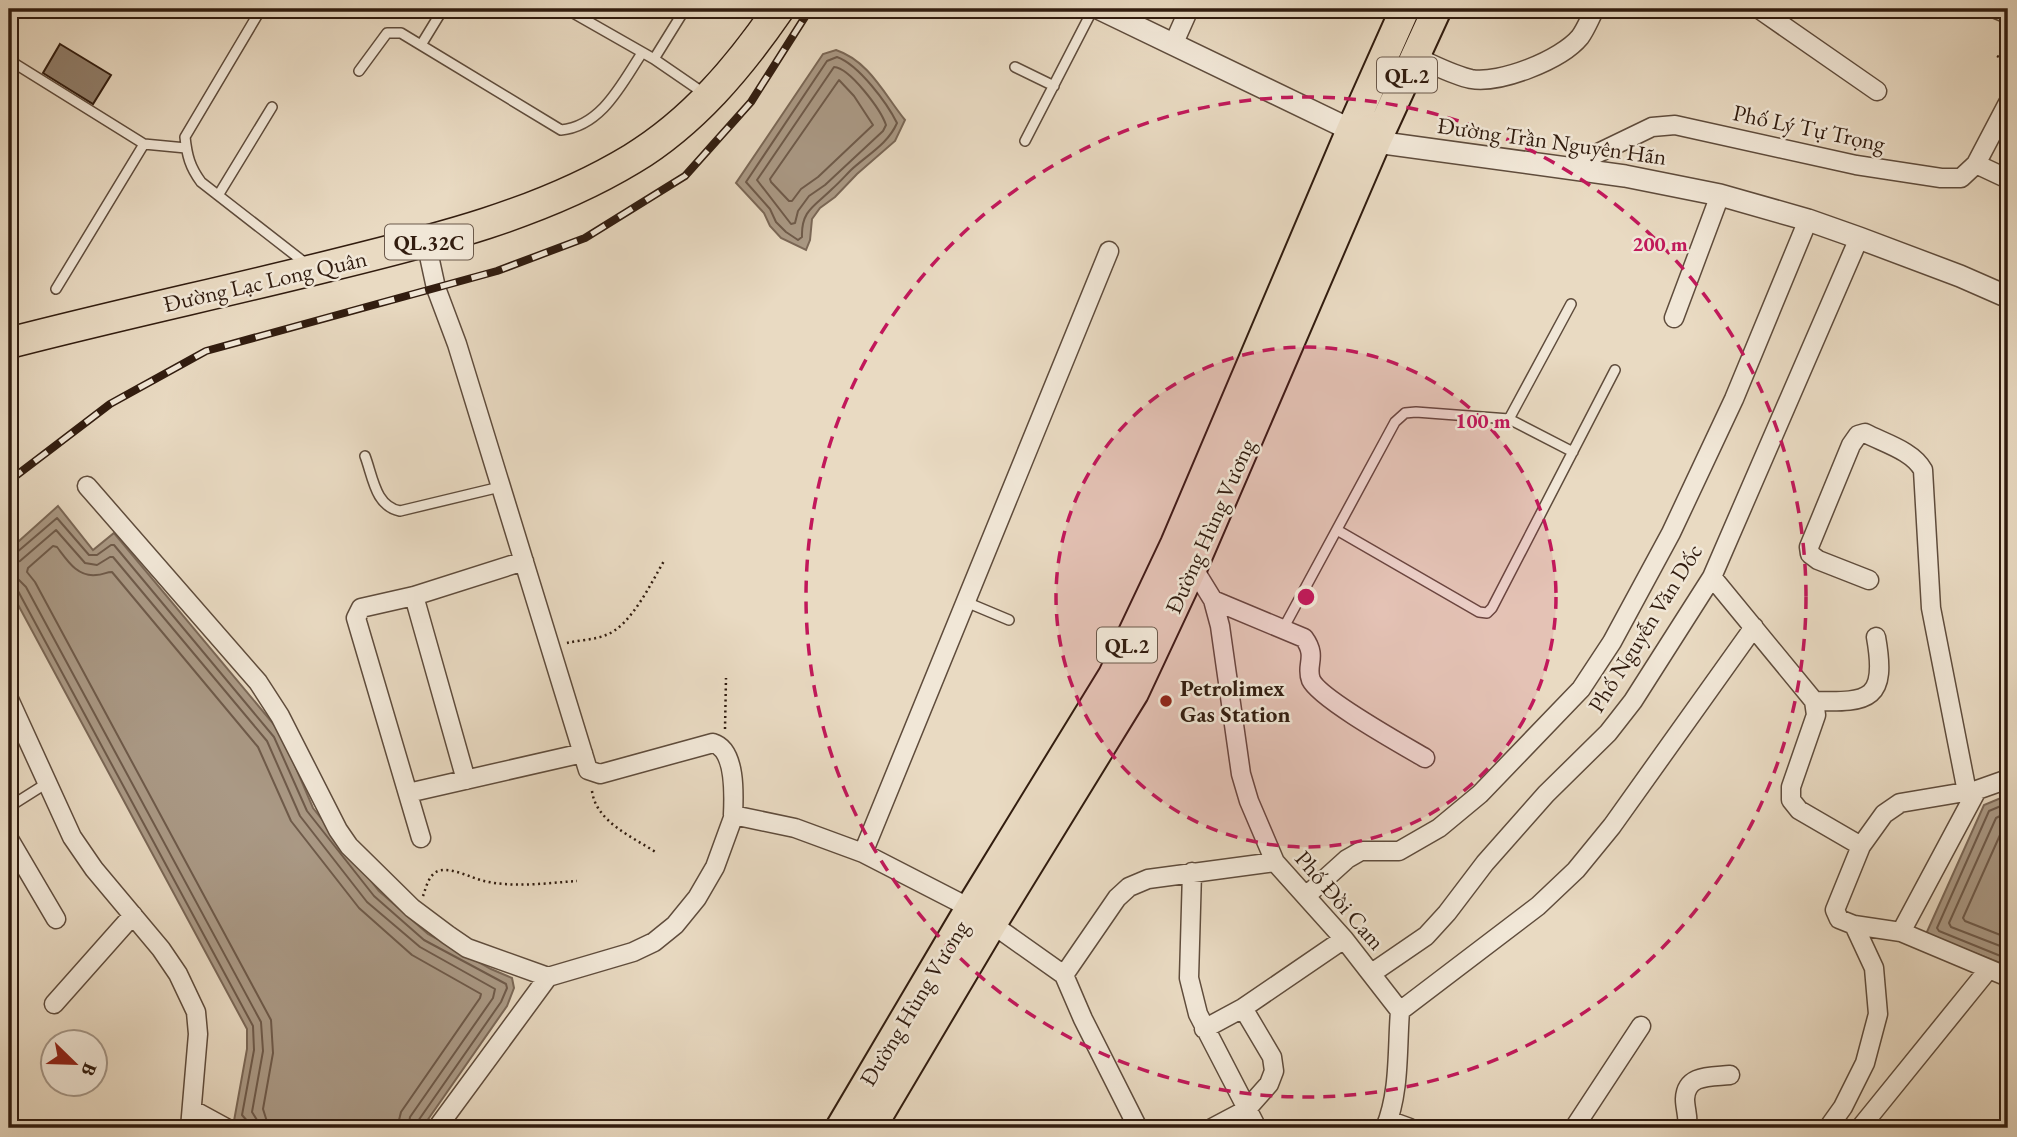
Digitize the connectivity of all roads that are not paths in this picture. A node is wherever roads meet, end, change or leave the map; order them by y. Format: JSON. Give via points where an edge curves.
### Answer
{"nodes":[{"id":1,"x":261,"y":9,"type":"edge"},
{"id":2,"x":443,"y":9,"type":"edge"},
{"id":3,"x":685,"y":9,"type":"edge"},
{"id":4,"x":779,"y":9,"type":"edge"},
{"id":5,"x":1094,"y":9,"type":"edge"},
{"id":6,"x":1100,"y":9,"type":"edge"},
{"id":7,"x":1189,"y":9,"type":"edge"},
{"id":8,"x":1405,"y":9,"type":"edge"},
{"id":9,"x":1437,"y":9,"type":"edge"},
{"id":10,"x":1595,"y":9,"type":"edge"},
{"id":11,"x":1759,"y":9,"type":"edge"},
{"id":12,"x":1996,"y":9,"type":"edge"},
{"id":13,"x":568,"y":10,"type":"edge"},
{"id":14,"x":2008,"y":14,"type":"edge"},
{"id":15,"x":421,"y":45,"type":"junction"},
{"id":16,"x":1173,"y":45,"type":"junction"},
{"id":17,"x":642,"y":52,"type":"junction"},
{"id":18,"x":1415,"y":57,"type":"junction"},
{"id":19,"x":654,"y":59,"type":"junction"},
{"id":20,"x":9,"y":60,"type":"edge"},
{"id":21,"x":1015,"y":66,"type":"dead end"},
{"id":22,"x":359,"y":71,"type":"dead end"},
{"id":23,"x":1054,"y":86,"type":"junction"},
{"id":24,"x":1877,"y":91,"type":"dead end"},
{"id":25,"x":709,"y":97,"type":"junction"},
{"id":26,"x":2008,"y":103,"type":"edge"},
{"id":27,"x":272,"y":107,"type":"dead end"},
{"id":28,"x":1350,"y":130,"type":"junction"},
{"id":29,"x":1025,"y":141,"type":"dead end"},
{"id":30,"x":1376,"y":142,"type":"junction"},
{"id":31,"x":144,"y":144,"type":"junction"},
{"id":32,"x":186,"y":148,"type":"junction"},
{"id":33,"x":1976,"y":164,"type":"junction"},
{"id":34,"x":1567,"y":168,"type":"junction"},
{"id":35,"x":2008,"y":178,"type":"edge"},
{"id":36,"x":219,"y":194,"type":"junction"},
{"id":37,"x":1720,"y":195,"type":"junction"},
{"id":38,"x":1808,"y":220,"type":"junction"},
{"id":39,"x":1859,"y":238,"type":"junction"},
{"id":40,"x":426,"y":242,"type":"junction"},
{"id":41,"x":1109,"y":251,"type":"dead end"},
{"id":42,"x":314,"y":270,"type":"junction"},
{"id":43,"x":56,"y":289,"type":"dead end"},
{"id":44,"x":2008,"y":298,"type":"edge"},
{"id":45,"x":1572,"y":304,"type":"dead end"},
{"id":46,"x":1674,"y":318,"type":"dead end"},
{"id":47,"x":9,"y":343,"type":"edge"},
{"id":48,"x":1615,"y":370,"type":"dead end"},
{"id":49,"x":1509,"y":419,"type":"junction"},
{"id":50,"x":1573,"y":452,"type":"junction"},
{"id":51,"x":365,"y":456,"type":"dead end"},
{"id":52,"x":87,"y":486,"type":"dead end"},
{"id":53,"x":500,"y":486,"type":"junction"},
{"id":54,"x":1337,"y":530,"type":"junction"},
{"id":55,"x":1175,"y":544,"type":"junction"},
{"id":56,"x":524,"y":561,"type":"junction"},
{"id":57,"x":1193,"y":567,"type":"junction"},
{"id":58,"x":1712,"y":577,"type":"junction"},
{"id":59,"x":1869,"y":580,"type":"dead end"},
{"id":60,"x":414,"y":596,"type":"junction"},
{"id":61,"x":1213,"y":600,"type":"junction"},
{"id":62,"x":966,"y":602,"type":"junction"},
{"id":63,"x":1009,"y":620,"type":"dead end"},
{"id":64,"x":1754,"y":628,"type":"junction"},
{"id":65,"x":1283,"y":629,"type":"junction"},
{"id":66,"x":1876,"y":637,"type":"dead end"},
{"id":67,"x":9,"y":699,"type":"edge"},
{"id":68,"x":1814,"y":701,"type":"junction"},
{"id":69,"x":583,"y":753,"type":"junction"},
{"id":70,"x":1424,"y":758,"type":"dead end"},
{"id":71,"x":2008,"y":779,"type":"edge"},
{"id":72,"x":466,"y":780,"type":"junction"},
{"id":73,"x":47,"y":783,"type":"junction"},
{"id":74,"x":1972,"y":791,"type":"junction"},
{"id":75,"x":408,"y":793,"type":"junction"},
{"id":76,"x":9,"y":807,"type":"edge"},
{"id":77,"x":734,"y":815,"type":"junction"},
{"id":78,"x":421,"y":838,"type":"dead end"},
{"id":79,"x":9,"y":839,"type":"edge"},
{"id":80,"x":1861,"y":846,"type":"junction"},
{"id":81,"x":863,"y":853,"type":"junction"},
{"id":82,"x":1275,"y":862,"type":"junction"},
{"id":83,"x":1192,"y":872,"type":"junction"},
{"id":84,"x":1306,"y":897,"type":"junction"},
{"id":85,"x":133,"y":915,"type":"junction"},
{"id":86,"x":981,"y":916,"type":"junction"},
{"id":87,"x":56,"y":919,"type":"dead end"},
{"id":88,"x":1854,"y":925,"type":"junction"},
{"id":89,"x":1901,"y":932,"type":"junction"},
{"id":90,"x":1344,"y":939,"type":"junction"},
{"id":91,"x":1988,"y":970,"type":"junction"},
{"id":92,"x":1372,"y":973,"type":"junction"},
{"id":93,"x":1065,"y":975,"type":"junction"},
{"id":94,"x":548,"y":977,"type":"junction"},
{"id":95,"x":2008,"y":977,"type":"edge"},
{"id":96,"x":54,"y":1004,"type":"dead end"},
{"id":97,"x":1243,"y":1008,"type":"junction"},
{"id":98,"x":1400,"y":1011,"type":"junction"},
{"id":99,"x":1641,"y":1026,"type":"dead end"},
{"id":100,"x":1205,"y":1029,"type":"junction"},
{"id":101,"x":1730,"y":1075,"type":"dead end"},
{"id":102,"x":192,"y":1110,"type":"junction"},
{"id":103,"x":1247,"y":1110,"type":"junction"},
{"id":104,"x":1386,"y":1124,"type":"edge"},
{"id":105,"x":190,"y":1128,"type":"edge"},
{"id":106,"x":226,"y":1128,"type":"edge"},
{"id":107,"x":437,"y":1128,"type":"edge"},
{"id":108,"x":840,"y":1128,"type":"edge"},
{"id":109,"x":871,"y":1128,"type":"edge"},
{"id":110,"x":1138,"y":1128,"type":"edge"},
{"id":111,"x":1212,"y":1128,"type":"edge"},
{"id":112,"x":1257,"y":1128,"type":"edge"},
{"id":113,"x":1410,"y":1128,"type":"edge"},
{"id":114,"x":1574,"y":1128,"type":"edge"},
{"id":115,"x":1687,"y":1128,"type":"edge"},
{"id":116,"x":1828,"y":1128,"type":"edge"},
{"id":117,"x":1860,"y":1128,"type":"edge"}],
"edges":[{"from":1,"to":32,"type":"lane","via":[[185,137]]},
{"from":2,"to":15,"type":"lane"},
{"from":3,"to":19,"type":"lane"},
{"from":4,"to":25,"type":"highway","name":"Đường Lạc Long Quân","number":"QL.32C"},
{"from":5,"to":23,"type":"lane"},
{"from":6,"to":16,"type":"street","name":"Đường Trần Nguyên Hãn"},
{"from":7,"to":16,"type":"street"},
{"from":8,"to":28,"type":"main road","name":"Đường Hùng Vương","number":"QL.2"},
{"from":9,"to":18,"type":"main road","name":"Đường Hùng Vương","number":"QL.2"},
{"from":10,"to":18,"type":"street","via":[[1568,49],[1498,78],[1469,79]]},
{"from":11,"to":24,"type":"street"},
{"from":12,"to":14,"type":"street"},
{"from":13,"to":17,"type":"lane"},
{"from":15,"to":17,"type":"lane","via":[[561,130],[572,129],[599,113]]},
{"from":15,"to":22,"type":"lane","via":[[401,33],[387,33]]},
{"from":16,"to":28,"type":"street","name":"Đường Trần Nguyên Hãn"},
{"from":17,"to":19,"type":"lane"},
{"from":18,"to":30,"type":"main road","name":"Đường Hùng Vương","number":"QL.2"},
{"from":19,"to":25,"type":"lane"},
{"from":20,"to":31,"type":"lane"},
{"from":21,"to":23,"type":"lane"},
{"from":23,"to":29,"type":"lane"},
{"from":25,"to":40,"type":"highway","name":"Đường Lạc Long Quân","number":"QL.32C","via":[[633,158],[579,187]]},
{"from":26,"to":33,"type":"street"},
{"from":27,"to":36,"type":"lane"},
{"from":28,"to":30,"type":"street","name":"Đường Trần Nguyên Hãn"},
{"from":28,"to":55,"type":"main road","name":"Đường Hùng Vương","number":"QL.2"},
{"from":30,"to":34,"type":"street","name":"Đường Trần Nguyên Hãn"},
{"from":30,"to":57,"type":"main road","name":"Đường Hùng Vương","number":"QL.2"},
{"from":31,"to":32,"type":"lane"},
{"from":31,"to":43,"type":"lane"},
{"from":32,"to":36,"type":"lane","via":[[191,169]]},
{"from":33,"to":34,"type":"street","name":"Phố Lý Tự Trọng","via":[[1962,178],[1941,178],[1856,165],[1675,125],[1652,127]]},
{"from":33,"to":35,"type":"street"},
{"from":34,"to":37,"type":"street","name":"Đường Trần Nguyên Hãn"},
{"from":36,"to":42,"type":"lane"},
{"from":37,"to":38,"type":"street","name":"Đường Trần Nguyên Hãn"},
{"from":37,"to":46,"type":"street"},
{"from":38,"to":39,"type":"street","name":"Đường Trần Nguyên Hãn"},
{"from":38,"to":84,"type":"street","via":[[1734,399],[1671,533],[1581,689],[1480,794],[1439,828],[1399,851],[1361,851]]},
{"from":39,"to":44,"type":"street","name":"Đường Trần Nguyên Hãn"},
{"from":39,"to":58,"type":"street","name":"Phố Nguyễn Văn Dốc"},
{"from":40,"to":42,"type":"highway","name":"Đường Lạc Long Quân","number":"QL.32C"},
{"from":40,"to":53,"type":"street","via":[[436,288]]},
{"from":41,"to":62,"type":"street"},
{"from":42,"to":47,"type":"highway","name":"Đường Lạc Long Quân","number":"QL.32C"},
{"from":45,"to":49,"type":"lane"},
{"from":48,"to":50,"type":"lane"},
{"from":49,"to":50,"type":"lane"},
{"from":49,"to":54,"type":"lane","via":[[1405,413],[1395,422]]},
{"from":50,"to":54,"type":"lane","via":[[1487,613]]},
{"from":51,"to":53,"type":"lane","via":[[382,502],[400,511]]},
{"from":52,"to":94,"type":"street","via":[[258,682],[281,716],[349,846],[418,913],[467,948]]},
{"from":53,"to":56,"type":"street"},
{"from":54,"to":65,"type":"lane"},
{"from":55,"to":57,"type":"street","name":"Phố Đồi Cam"},
{"from":55,"to":86,"type":"main road","name":"Đường Hùng Vương","number":"QL.2","via":[[1113,675]]},
{"from":56,"to":60,"type":"street"},
{"from":56,"to":69,"type":"street"},
{"from":57,"to":61,"type":"street","name":"Phố Đồi Cam"},
{"from":57,"to":86,"type":"main road","name":"Đường Hùng Vương","number":"QL.2","via":[[1134,693]]},
{"from":58,"to":64,"type":"street"},
{"from":58,"to":92,"type":"street","name":"Phố Nguyễn Văn Dốc","via":[[1608,733],[1546,794],[1426,936]]},
{"from":59,"to":74,"type":"street","via":[[1818,560],[1809,547],[1851,445],[1864,433],[1913,457],[1923,470],[1931,608]]},
{"from":60,"to":72,"type":"street"},
{"from":60,"to":75,"type":"street","via":[[361,608],[356,618]]},
{"from":61,"to":65,"type":"street"},
{"from":61,"to":82,"type":"street","name":"Phố Đồi Cam","via":[[1241,774]]},
{"from":62,"to":63,"type":"lane"},
{"from":62,"to":81,"type":"street"},
{"from":64,"to":68,"type":"street"},
{"from":64,"to":98,"type":"street","via":[[1576,870],[1538,906]]},
{"from":65,"to":70,"type":"street","via":[[1304,638],[1311,648],[1310,678],[1318,688],[1357,718]]},
{"from":66,"to":68,"type":"street","via":[[1880,667],[1874,690],[1865,698],[1847,702]]},
{"from":67,"to":73,"type":"street"},
{"from":68,"to":80,"type":"street","via":[[1816,715],[1791,787],[1791,800],[1799,810]]},
{"from":69,"to":72,"type":"street"},
{"from":69,"to":77,"type":"street","via":[[588,770],[600,774],[713,743],[722,746],[730,769]]},
{"from":71,"to":74,"type":"street"},
{"from":72,"to":75,"type":"street"},
{"from":73,"to":76,"type":"lane"},
{"from":73,"to":85,"type":"street","via":[[82,853]]},
{"from":74,"to":80,"type":"street","via":[[1900,803],[1884,814]]},
{"from":74,"to":89,"type":"street"},
{"from":75,"to":78,"type":"street"},
{"from":77,"to":81,"type":"street","via":[[795,828]]},
{"from":77,"to":94,"type":"street","via":[[715,867],[675,925],[633,952]]},
{"from":79,"to":87,"type":"street"},
{"from":80,"to":88,"type":"street","via":[[1835,911],[1839,919]]},
{"from":81,"to":86,"type":"street"},
{"from":82,"to":83,"type":"street"},
{"from":82,"to":84,"type":"street","name":"Phố Đồi Cam"},
{"from":83,"to":93,"type":"street","via":[[1129,887]]},
{"from":83,"to":100,"type":"street","via":[[1189,978]]},
{"from":84,"to":90,"type":"street","name":"Phố Đồi Cam"},
{"from":85,"to":96,"type":"street"},
{"from":85,"to":102,"type":"street","via":[[178,974],[196,1012]]},
{"from":86,"to":93,"type":"street"},
{"from":86,"to":108,"type":"main road","name":"Đường Hùng Vương","number":"QL.2"},
{"from":86,"to":109,"type":"main road","name":"Đường Hùng Vương","number":"QL.2"},
{"from":88,"to":89,"type":"street"},
{"from":88,"to":116,"type":"street","via":[[1874,968],[1878,1014],[1865,1063]]},
{"from":89,"to":91,"type":"street"},
{"from":90,"to":92,"type":"street","name":"Phố Đồi Cam"},
{"from":90,"to":97,"type":"street"},
{"from":91,"to":95,"type":"street"},
{"from":91,"to":117,"type":"street"},
{"from":92,"to":98,"type":"street","name":"Phố Đồi Cam"},
{"from":93,"to":110,"type":"street"},
{"from":94,"to":107,"type":"street"},
{"from":97,"to":100,"type":"street"},
{"from":97,"to":103,"type":"street","via":[[1272,1057],[1275,1071]]},
{"from":98,"to":104,"type":"street","via":[[1396,1080]]},
{"from":99,"to":114,"type":"street"},
{"from":100,"to":103,"type":"street"},
{"from":101,"to":115,"type":"street","via":[[1696,1078],[1688,1086]]},
{"from":102,"to":105,"type":"street"},
{"from":102,"to":106,"type":"street"},
{"from":103,"to":111,"type":"street"},
{"from":103,"to":112,"type":"street"},
{"from":104,"to":113,"type":"street"}]}
